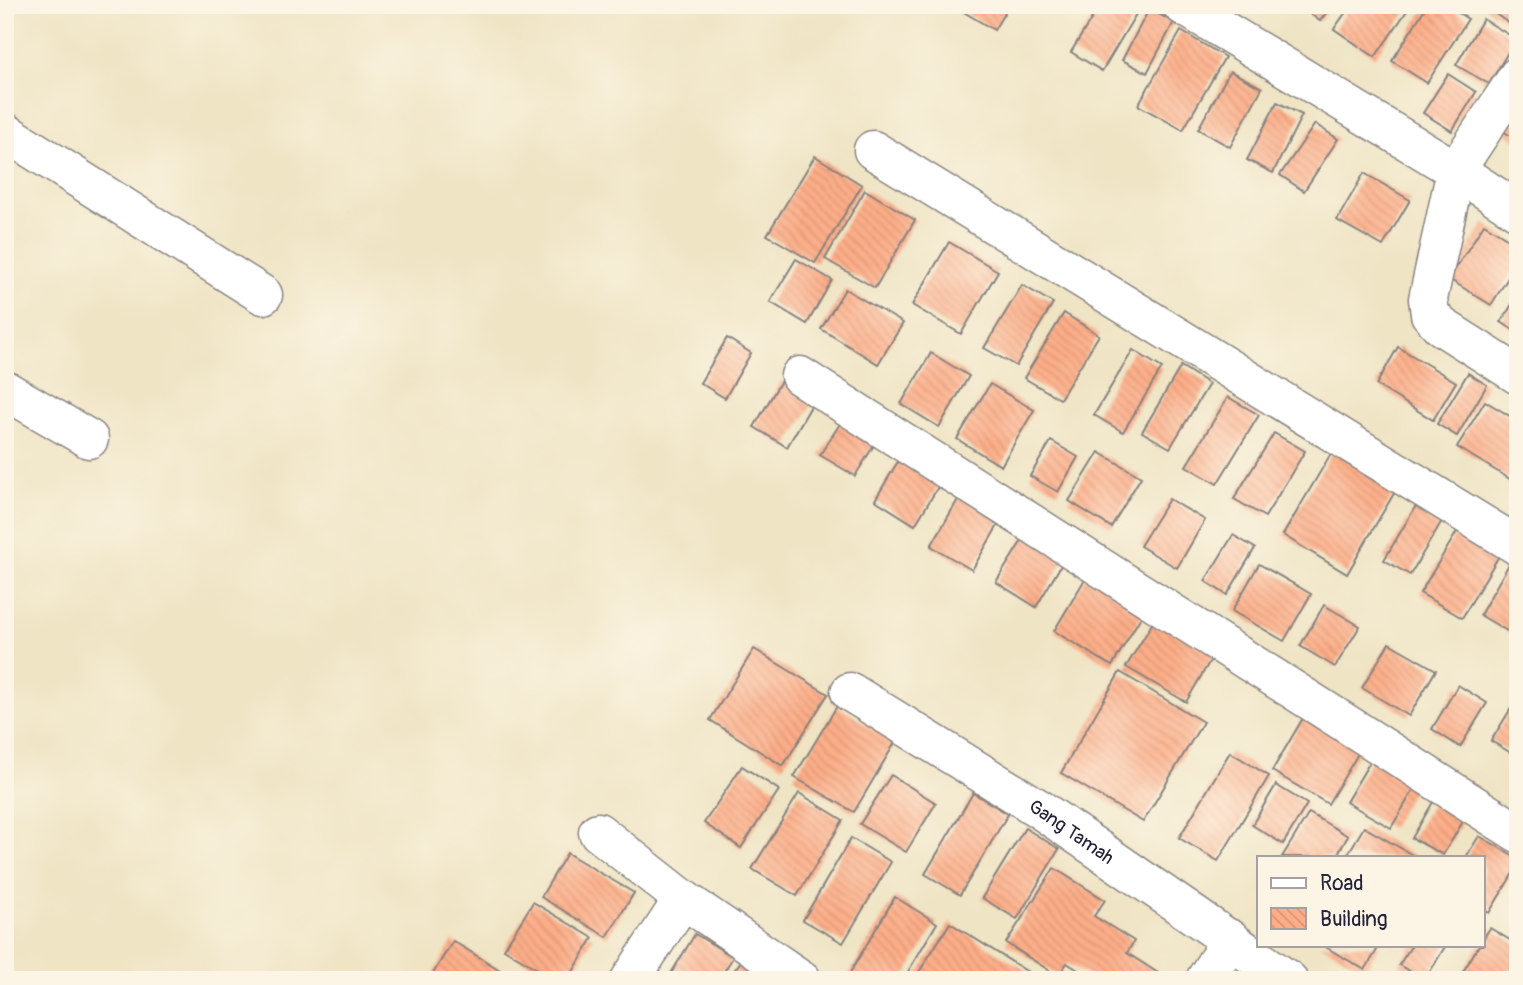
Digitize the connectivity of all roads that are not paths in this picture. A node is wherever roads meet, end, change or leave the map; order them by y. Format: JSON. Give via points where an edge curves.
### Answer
{"nodes":[{"id":1,"x":1182,"y":5,"type":"edge"},
{"id":2,"x":1518,"y":76,"type":"edge"},
{"id":3,"x":5,"y":132,"type":"edge"},
{"id":4,"x":873,"y":150,"type":"dead end"},
{"id":5,"x":1455,"y":170,"type":"junction"},
{"id":6,"x":1518,"y":211,"type":"edge"},
{"id":7,"x":263,"y":295,"type":"dead end"},
{"id":8,"x":1518,"y":375,"type":"edge"},
{"id":9,"x":800,"y":376,"type":"dead end"},
{"id":10,"x":5,"y":390,"type":"edge"},
{"id":11,"x":89,"y":439,"type":"dead end"},
{"id":12,"x":1518,"y":547,"type":"edge"},
{"id":13,"x":850,"y":692,"type":"dead end"},
{"id":14,"x":598,"y":832,"type":"dead end"},
{"id":15,"x":1518,"y":833,"type":"edge"},
{"id":16,"x":683,"y":899,"type":"junction"},
{"id":17,"x":1231,"y":939,"type":"junction"},
{"id":18,"x":630,"y":980,"type":"edge"},
{"id":19,"x":802,"y":980,"type":"edge"},
{"id":20,"x":1205,"y":980,"type":"edge"},
{"id":21,"x":1288,"y":980,"type":"edge"}],
"edges":[{"from":1,"to":5,"type":"street"},
{"from":2,"to":5,"type":"street"},
{"from":3,"to":7,"type":"street"},
{"from":4,"to":12,"type":"street"},
{"from":5,"to":6,"type":"street"},
{"from":5,"to":8,"type":"street","via":[[1429,299],[1430,314],[1441,326]]},
{"from":9,"to":15,"type":"street"},
{"from":10,"to":11,"type":"street"},
{"from":13,"to":17,"type":"street","name":"Gang Tamah","via":[[1041,810]]},
{"from":14,"to":16,"type":"street"},
{"from":16,"to":18,"type":"street"},
{"from":16,"to":19,"type":"street"},
{"from":17,"to":20,"type":"street"},
{"from":17,"to":21,"type":"street","name":"Gang Tamah"}]}
